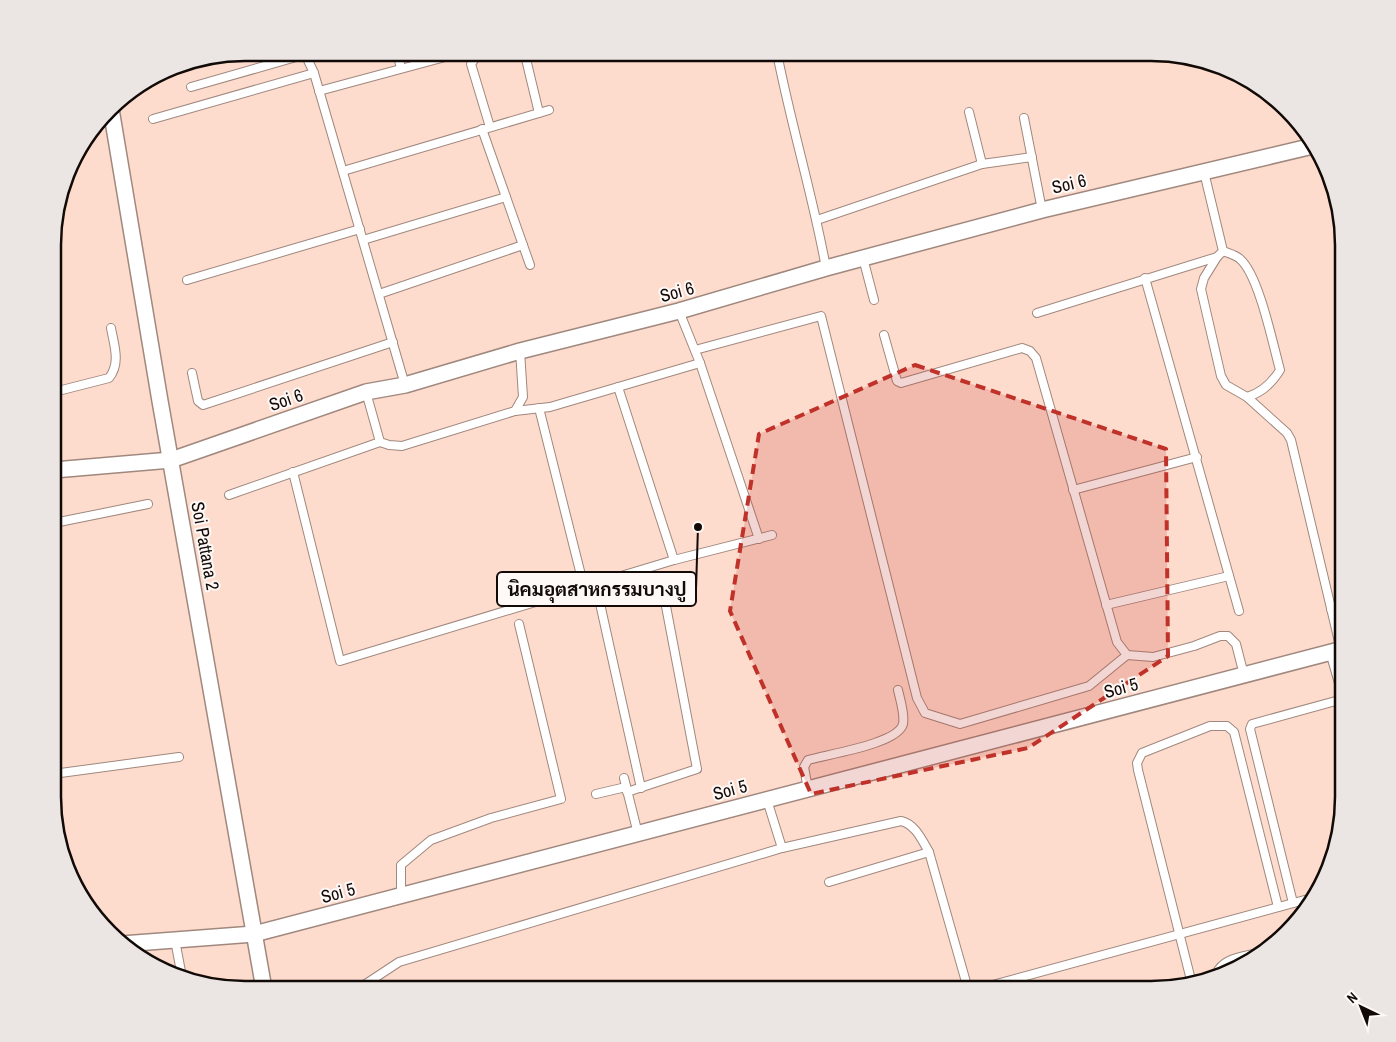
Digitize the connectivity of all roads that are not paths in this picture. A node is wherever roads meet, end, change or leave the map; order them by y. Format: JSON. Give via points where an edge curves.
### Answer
{"nodes":[{"id":1,"x":282,"y":61,"type":"edge"},
{"id":2,"x":309,"y":61,"type":"edge"},
{"id":3,"x":399,"y":61,"type":"edge"},
{"id":4,"x":429,"y":61,"type":"edge"},
{"id":5,"x":473,"y":61,"type":"edge"},
{"id":6,"x":526,"y":61,"type":"edge"},
{"id":7,"x":779,"y":61,"type":"edge"},
{"id":8,"x":401,"y":68,"type":"junction"},
{"id":9,"x":314,"y":73,"type":"junction"},
{"id":10,"x":191,"y":87,"type":"dead end"},
{"id":11,"x":319,"y":91,"type":"junction"},
{"id":12,"x":549,"y":110,"type":"dead end"},
{"id":13,"x":969,"y":112,"type":"dead end"},
{"id":14,"x":539,"y":113,"type":"junction"},
{"id":15,"x":112,"y":118,"type":"edge"},
{"id":16,"x":1024,"y":118,"type":"dead end"},
{"id":17,"x":153,"y":119,"type":"dead end"},
{"id":18,"x":486,"y":128,"type":"junction"},
{"id":19,"x":1307,"y":148,"type":"edge"},
{"id":20,"x":1032,"y":157,"type":"junction"},
{"id":21,"x":982,"y":164,"type":"junction"},
{"id":22,"x":343,"y":171,"type":"junction"},
{"id":23,"x":1204,"y":172,"type":"junction"},
{"id":24,"x":506,"y":197,"type":"junction"},
{"id":25,"x":1042,"y":210,"type":"junction"},
{"id":26,"x":817,"y":220,"type":"junction"},
{"id":27,"x":360,"y":228,"type":"junction"},
{"id":28,"x":363,"y":240,"type":"junction"},
{"id":29,"x":523,"y":245,"type":"junction"},
{"id":30,"x":1220,"y":254,"type":"junction"},
{"id":31,"x":863,"y":258,"type":"junction"},
{"id":32,"x":530,"y":265,"type":"dead end"},
{"id":33,"x":826,"y":268,"type":"junction"},
{"id":34,"x":1145,"y":278,"type":"junction"},
{"id":35,"x":187,"y":280,"type":"dead end"},
{"id":36,"x":379,"y":294,"type":"junction"},
{"id":37,"x":874,"y":300,"type":"dead end"},
{"id":38,"x":679,"y":311,"type":"junction"},
{"id":39,"x":1037,"y":313,"type":"dead end"},
{"id":40,"x":111,"y":328,"type":"dead end"},
{"id":41,"x":884,"y":335,"type":"dead end"},
{"id":42,"x":393,"y":342,"type":"junction"},
{"id":43,"x":695,"y":350,"type":"junction"},
{"id":44,"x":520,"y":351,"type":"junction"},
{"id":45,"x":700,"y":363,"type":"junction"},
{"id":46,"x":192,"y":373,"type":"dead end"},
{"id":47,"x":405,"y":385,"type":"junction"},
{"id":48,"x":618,"y":387,"type":"junction"},
{"id":49,"x":61,"y":390,"type":"edge"},
{"id":50,"x":366,"y":392,"type":"junction"},
{"id":51,"x":1247,"y":398,"type":"junction"},
{"id":52,"x":539,"y":408,"type":"junction"},
{"id":53,"x":515,"y":411,"type":"junction"},
{"id":54,"x":380,"y":442,"type":"junction"},
{"id":55,"x":1197,"y":457,"type":"junction"},
{"id":56,"x":171,"y":460,"type":"junction"},
{"id":57,"x":61,"y":469,"type":"edge"},
{"id":58,"x":293,"y":472,"type":"junction"},
{"id":59,"x":1073,"y":490,"type":"junction"},
{"id":60,"x":229,"y":494,"type":"dead end"},
{"id":61,"x":148,"y":504,"type":"dead end"},
{"id":62,"x":61,"y":522,"type":"edge"},
{"id":63,"x":772,"y":535,"type":"dead end"},
{"id":64,"x":759,"y":539,"type":"junction"},
{"id":65,"x":674,"y":560,"type":"junction"},
{"id":66,"x":1229,"y":576,"type":"junction"},
{"id":67,"x":661,"y":580,"type":"dead end"},
{"id":68,"x":584,"y":587,"type":"junction"},
{"id":69,"x":599,"y":599,"type":"dead end"},
{"id":70,"x":1106,"y":605,"type":"junction"},
{"id":71,"x":1335,"y":608,"type":"edge"},
{"id":72,"x":1331,"y":609,"type":"junction"},
{"id":73,"x":1239,"y":611,"type":"dead end"},
{"id":74,"x":519,"y":624,"type":"dead end"},
{"id":75,"x":1335,"y":632,"type":"edge"},
{"id":76,"x":1335,"y":651,"type":"edge"},
{"id":77,"x":1128,"y":655,"type":"junction"},
{"id":78,"x":1244,"y":675,"type":"junction"},
{"id":79,"x":898,"y":690,"type":"dead end"},
{"id":80,"x":1335,"y":700,"type":"edge"},
{"id":81,"x":179,"y":757,"type":"dead end"},
{"id":82,"x":61,"y":773,"type":"edge"},
{"id":83,"x":626,"y":786,"type":"junction"},
{"id":84,"x":640,"y":788,"type":"junction"},
{"id":85,"x":808,"y":789,"type":"junction"},
{"id":86,"x":596,"y":794,"type":"dead end"},
{"id":87,"x":767,"y":800,"type":"junction"},
{"id":88,"x":638,"y":834,"type":"junction"},
{"id":89,"x":782,"y":848,"type":"junction"},
{"id":90,"x":929,"y":852,"type":"junction"},
{"id":91,"x":829,"y":882,"type":"dead end"},
{"id":92,"x":401,"y":896,"type":"junction"},
{"id":93,"x":1303,"y":900,"type":"edge"},
{"id":94,"x":1293,"y":903,"type":"junction"},
{"id":95,"x":1278,"y":907,"type":"junction"},
{"id":96,"x":254,"y":934,"type":"junction"},
{"id":97,"x":1181,"y":934,"type":"junction"},
{"id":98,"x":175,"y":940,"type":"junction"},
{"id":99,"x":133,"y":943,"type":"edge"},
{"id":100,"x":1241,"y":957,"type":"edge"},
{"id":101,"x":1219,"y":968,"type":"edge"},
{"id":102,"x":180,"y":969,"type":"edge"},
{"id":103,"x":1191,"y":976,"type":"edge"},
{"id":104,"x":263,"y":981,"type":"edge"},
{"id":105,"x":370,"y":981,"type":"edge"},
{"id":106,"x":966,"y":981,"type":"edge"},
{"id":107,"x":1007,"y":981,"type":"edge"}],
"edges":[{"from":1,"to":10,"type":"lane"},
{"from":2,"to":9,"type":"lane"},
{"from":3,"to":8,"type":"lane"},
{"from":4,"to":8,"type":"lane"},
{"from":5,"to":18,"type":"lane"},
{"from":6,"to":14,"type":"lane"},
{"from":7,"to":26,"type":"lane"},
{"from":8,"to":11,"type":"lane"},
{"from":9,"to":11,"type":"lane"},
{"from":9,"to":17,"type":"lane"},
{"from":11,"to":22,"type":"lane"},
{"from":12,"to":14,"type":"lane"},
{"from":13,"to":21,"type":"lane"},
{"from":14,"to":18,"type":"lane"},
{"from":15,"to":56,"type":"street","name":"Soi Pattana 2"},
{"from":16,"to":20,"type":"lane"},
{"from":18,"to":22,"type":"lane"},
{"from":18,"to":24,"type":"lane"},
{"from":19,"to":23,"type":"street","name":"Soi 6"},
{"from":20,"to":21,"type":"lane"},
{"from":20,"to":25,"type":"lane"},
{"from":21,"to":26,"type":"lane"},
{"from":22,"to":27,"type":"lane"},
{"from":23,"to":25,"type":"street","name":"Soi 6"},
{"from":23,"to":30,"type":"lane"},
{"from":24,"to":28,"type":"lane"},
{"from":24,"to":29,"type":"lane"},
{"from":25,"to":31,"type":"street","name":"Soi 6"},
{"from":26,"to":33,"type":"lane"},
{"from":27,"to":28,"type":"lane"},
{"from":27,"to":35,"type":"lane"},
{"from":28,"to":36,"type":"lane"},
{"from":29,"to":32,"type":"lane"},
{"from":29,"to":36,"type":"lane"},
{"from":30,"to":34,"type":"lane"},
{"from":30,"to":51,"type":"lane","via":[[1204,278],[1202,289],[1221,376],[1226,385]]},
{"from":30,"to":51,"type":"lane","via":[[1239,258],[1248,268],[1280,370],[1272,383]]},
{"from":31,"to":33,"type":"street","name":"Soi 6"},
{"from":31,"to":37,"type":"lane"},
{"from":33,"to":38,"type":"street","name":"Soi 6"},
{"from":34,"to":39,"type":"lane"},
{"from":34,"to":55,"type":"lane"},
{"from":36,"to":42,"type":"lane"},
{"from":38,"to":43,"type":"lane"},
{"from":38,"to":44,"type":"street","name":"Soi 6"},
{"from":40,"to":49,"type":"lane","via":[[116,362],[109,378]]},
{"from":41,"to":59,"type":"lane","via":[[897,382],[901,383],[1022,348],[1030,351],[1036,358]]},
{"from":42,"to":46,"type":"lane","via":[[203,405],[198,401]]},
{"from":42,"to":47,"type":"lane"},
{"from":43,"to":45,"type":"lane"},
{"from":43,"to":77,"type":"lane","via":[[821,316],[914,688],[926,712],[960,724],[1089,686]]},
{"from":44,"to":47,"type":"street","name":"Soi 6"},
{"from":44,"to":53,"type":"lane","via":[[522,397]]},
{"from":45,"to":48,"type":"lane"},
{"from":45,"to":64,"type":"lane"},
{"from":47,"to":50,"type":"street","name":"Soi 6"},
{"from":48,"to":52,"type":"lane"},
{"from":48,"to":65,"type":"lane"},
{"from":50,"to":54,"type":"lane"},
{"from":50,"to":56,"type":"street","name":"Soi 6"},
{"from":51,"to":72,"type":"lane","via":[[1287,432],[1291,440]]},
{"from":52,"to":53,"type":"lane"},
{"from":52,"to":68,"type":"lane"},
{"from":53,"to":54,"type":"lane","via":[[402,446]]},
{"from":54,"to":58,"type":"lane"},
{"from":55,"to":59,"type":"lane"},
{"from":55,"to":66,"type":"lane"},
{"from":56,"to":57,"type":"street","name":"Soi 6"},
{"from":56,"to":96,"type":"street","name":"Soi Pattana 2"},
{"from":58,"to":60,"type":"lane"},
{"from":58,"to":68,"type":"lane","via":[[340,661]]},
{"from":59,"to":70,"type":"lane"},
{"from":61,"to":62,"type":"lane"},
{"from":63,"to":64,"type":"lane"},
{"from":64,"to":65,"type":"lane"},
{"from":65,"to":68,"type":"lane"},
{"from":66,"to":70,"type":"lane"},
{"from":66,"to":73,"type":"lane"},
{"from":67,"to":84,"type":"lane","via":[[697,768]]},
{"from":69,"to":84,"type":"lane"},
{"from":70,"to":77,"type":"lane","via":[[1117,642]]},
{"from":71,"to":72,"type":"lane"},
{"from":72,"to":75,"type":"lane"},
{"from":74,"to":92,"type":"lane","via":[[561,799],[490,818],[431,840],[401,865]]},
{"from":76,"to":78,"type":"street","name":"Soi 5"},
{"from":77,"to":78,"type":"lane","via":[[1152,657],[1228,636],[1236,644]]},
{"from":78,"to":85,"type":"street","name":"Soi 5"},
{"from":79,"to":85,"type":"lane","via":[[904,722],[900,730],[888,739],[808,760],[804,766]]},
{"from":80,"to":94,"type":"lane","via":[[1252,724],[1250,729]]},
{"from":81,"to":82,"type":"lane"},
{"from":83,"to":84,"type":"lane"},
{"from":83,"to":86,"type":"lane"},
{"from":83,"to":88,"type":"lane"},
{"from":85,"to":87,"type":"street","name":"Soi 5"},
{"from":87,"to":88,"type":"street","name":"Soi 5"},
{"from":87,"to":89,"type":"lane"},
{"from":88,"to":92,"type":"street","name":"Soi 5"},
{"from":89,"to":90,"type":"lane","via":[[901,821],[920,835]]},
{"from":89,"to":105,"type":"lane","via":[[399,962]]},
{"from":90,"to":91,"type":"lane"},
{"from":90,"to":106,"type":"lane"},
{"from":92,"to":96,"type":"street","name":"Soi 5"},
{"from":93,"to":94,"type":"lane"},
{"from":94,"to":95,"type":"lane"},
{"from":95,"to":97,"type":"lane"},
{"from":95,"to":97,"type":"lane","via":[[1234,732],[1227,726],[1210,726],[1142,753],[1137,763]]},
{"from":96,"to":98,"type":"street","name":"Soi 5"},
{"from":96,"to":104,"type":"street","name":"Soi Pattana 2"},
{"from":97,"to":103,"type":"lane"},
{"from":97,"to":107,"type":"lane"},
{"from":98,"to":99,"type":"street","name":"Soi 5"},
{"from":98,"to":102,"type":"lane"},
{"from":100,"to":101,"type":"lane"}]}
